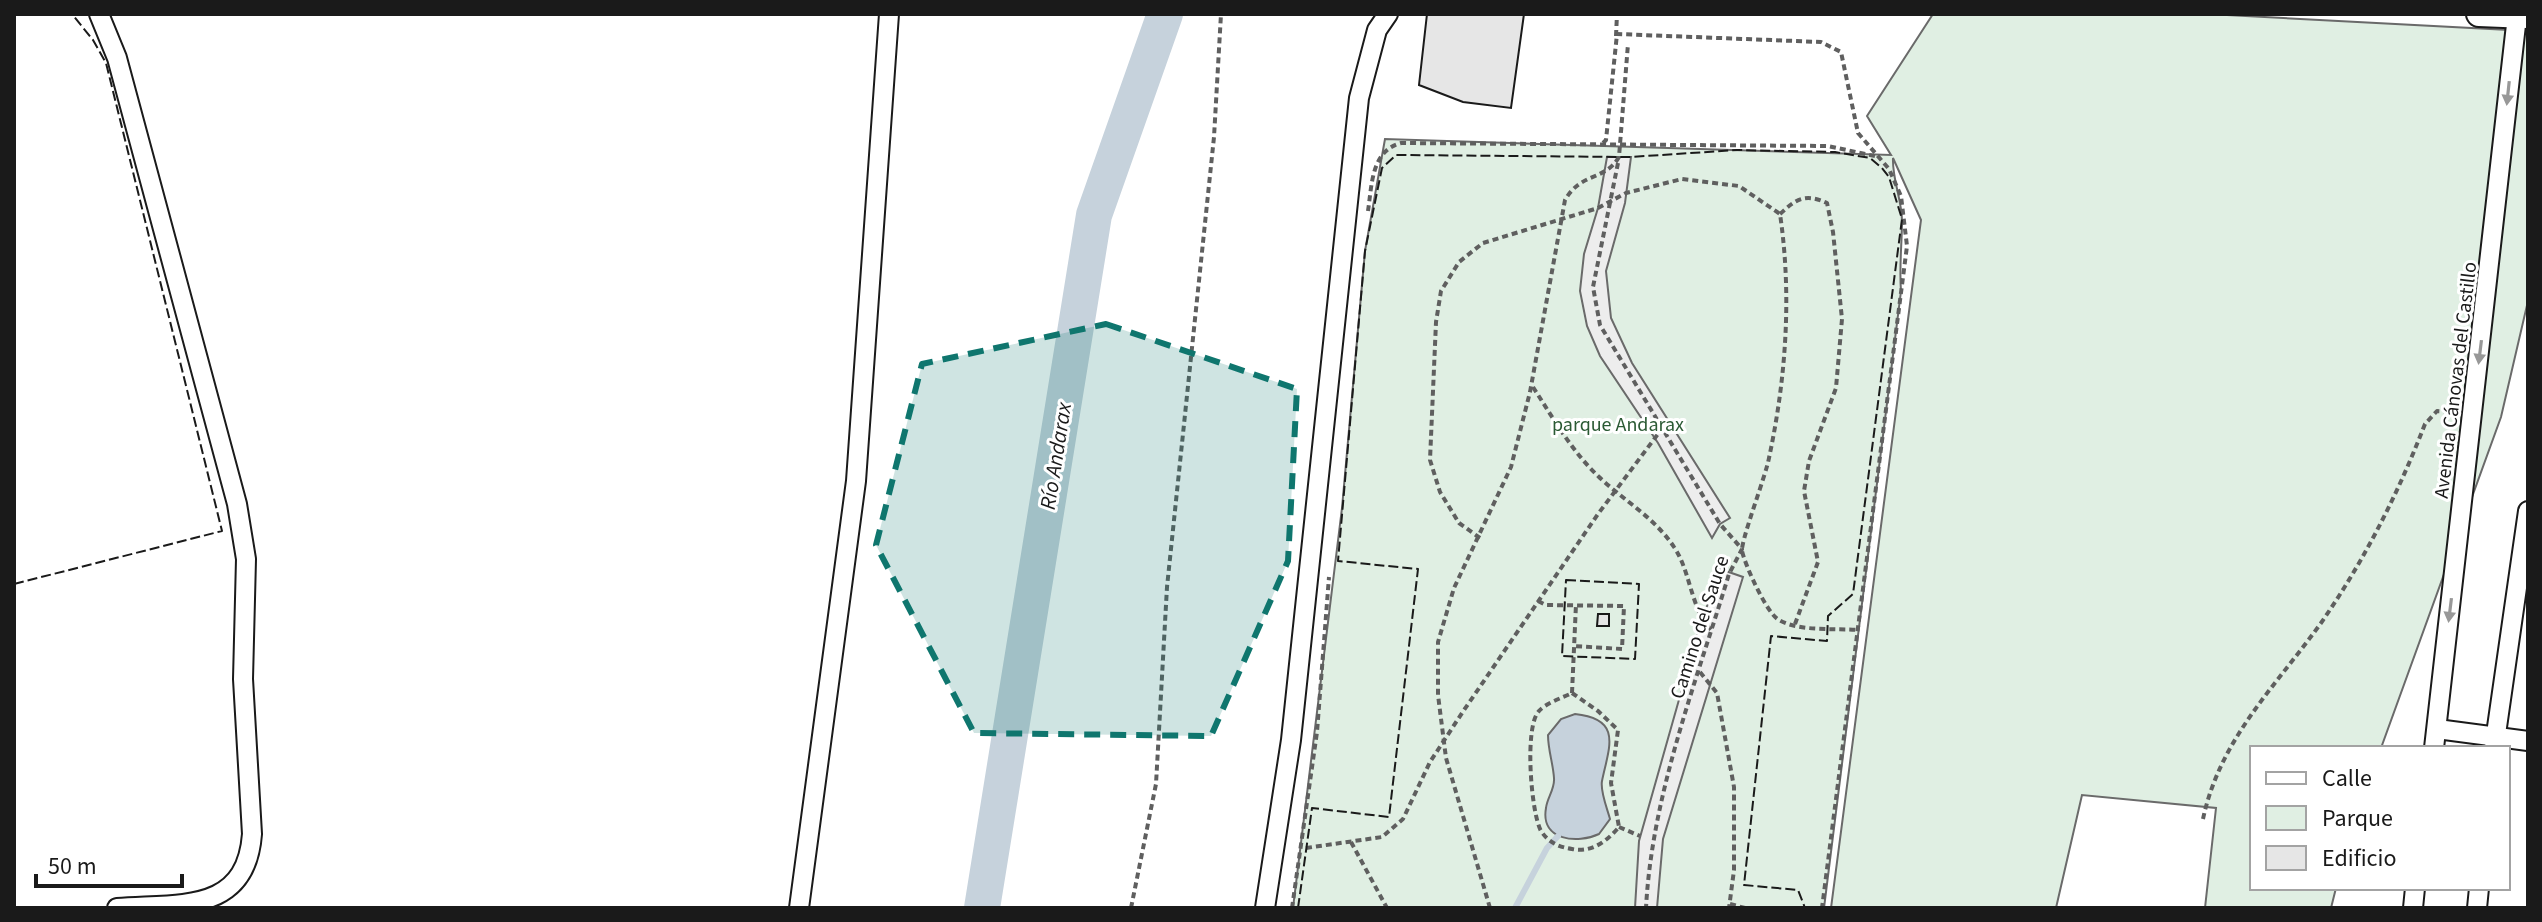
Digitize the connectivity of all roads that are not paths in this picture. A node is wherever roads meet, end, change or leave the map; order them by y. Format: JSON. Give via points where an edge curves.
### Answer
{"nodes":[{"id":1,"x":99,"y":14,"type":"edge"},
{"id":2,"x":889,"y":14,"type":"edge"},
{"id":3,"x":1388,"y":14,"type":"edge"},
{"id":4,"x":2479,"y":14,"type":"edge"},
{"id":5,"x":2522,"y":16,"type":"edge"},
{"id":6,"x":2528,"y":511,"type":"edge"},
{"id":7,"x":2435,"y":739,"type":"edge"},
{"id":8,"x":2528,"y":741,"type":"edge"},
{"id":9,"x":2495,"y":742,"type":"edge"},
{"id":10,"x":117,"y":908,"type":"edge"},
{"id":11,"x":799,"y":908,"type":"edge"},
{"id":12,"x":1265,"y":908,"type":"edge"}],
"edges":[{"from":1,"to":10,"type":"street","via":[[117,58],[237,504],[248,602],[243,679],[252,834],[244,874],[217,897]]},
{"from":2,"to":11,"type":"street","via":[[856,481]]},
{"from":3,"to":12,"type":"street","via":[[1377,30],[1359,98],[1291,740]]},
{"from":4,"to":5,"type":"main road"},
{"from":5,"to":7,"type":"street","name":"Avenida Cánovas del Castillo","one_way":true},
{"from":6,"to":9,"type":"street"},
{"from":7,"to":9,"type":"street"},
{"from":8,"to":9,"type":"street"}]}
